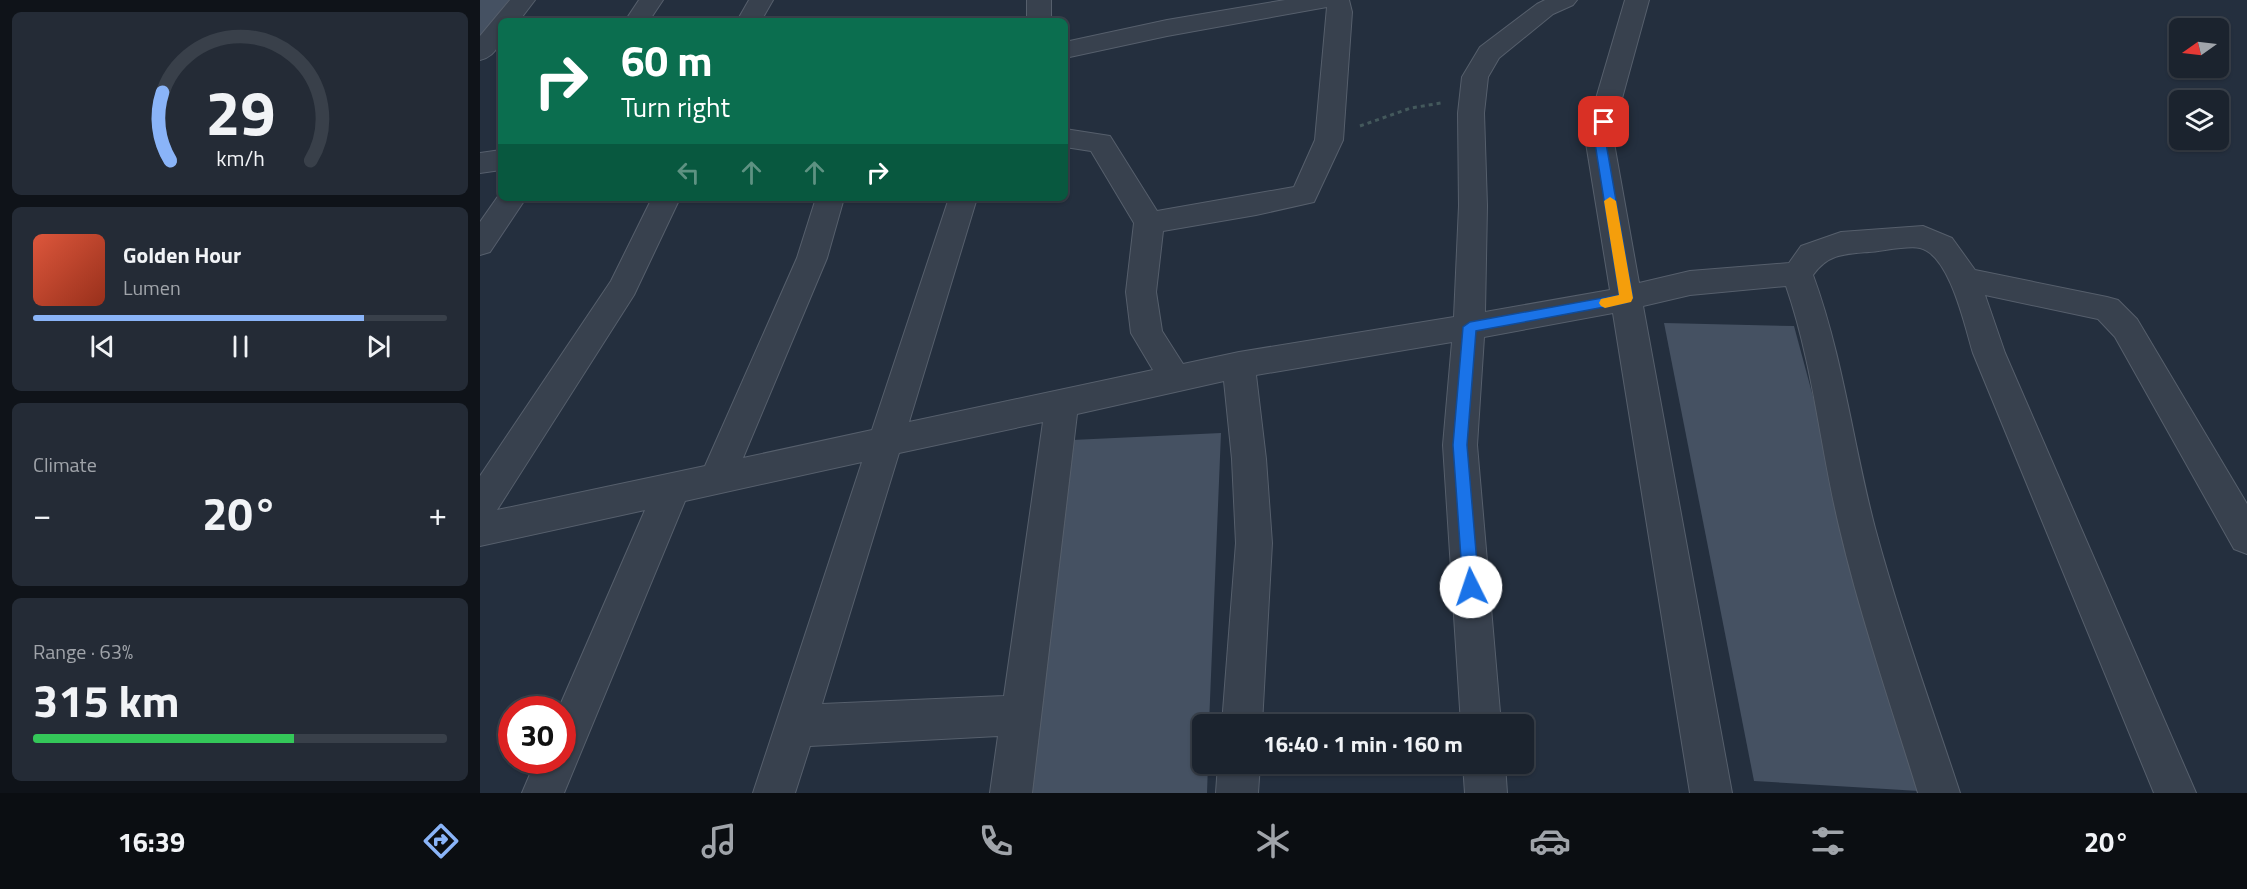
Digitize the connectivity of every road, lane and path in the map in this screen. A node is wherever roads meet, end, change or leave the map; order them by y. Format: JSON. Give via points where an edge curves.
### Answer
{"nodes":[{"id":1,"x":523,"y":0,"type":"edge"},
{"id":2,"x":651,"y":0,"type":"edge"},
{"id":3,"x":760,"y":0,"type":"edge"},
{"id":4,"x":1039,"y":0,"type":"edge"},
{"id":5,"x":1326,"y":0,"type":"edge"},
{"id":6,"x":1331,"y":0,"type":"edge"},
{"id":7,"x":1565,"y":0,"type":"edge"},
{"id":8,"x":1637,"y":0,"type":"edge"},
{"id":9,"x":508,"y":18,"type":"edge"},
{"id":10,"x":639,"y":18,"type":"edge"},
{"id":11,"x":751,"y":18,"type":"edge"},
{"id":12,"x":1039,"y":18,"type":"edge"},
{"id":13,"x":498,"y":31,"type":"edge"},
{"id":14,"x":1068,"y":49,"type":"edge"},
{"id":15,"x":480,"y":52,"type":"edge"},
{"id":16,"x":1473,"y":97,"type":"junction"},
{"id":17,"x":1068,"y":138,"type":"edge"},
{"id":18,"x":1329,"y":140,"type":"junction"},
{"id":19,"x":498,"y":160,"type":"edge"},
{"id":20,"x":480,"y":163,"type":"edge"},
{"id":21,"x":510,"y":201,"type":"edge"},
{"id":22,"x":665,"y":201,"type":"edge"},
{"id":23,"x":829,"y":201,"type":"edge"},
{"id":24,"x":962,"y":201,"type":"edge"},
{"id":25,"x":1149,"y":223,"type":"junction"},
{"id":26,"x":480,"y":244,"type":"edge"},
{"id":27,"x":1797,"y":274,"type":"junction"},
{"id":28,"x":1965,"y":279,"type":"junction"},
{"id":29,"x":1626,"y":298,"type":"junction"},
{"id":30,"x":1470,"y":327,"type":"junction"},
{"id":31,"x":1239,"y":365,"type":"junction"},
{"id":32,"x":1175,"y":379,"type":"junction"},
{"id":33,"x":1062,"y":404,"type":"junction"},
{"id":34,"x":885,"y":441,"type":"junction"},
{"id":35,"x":717,"y":478,"type":"junction"},
{"id":36,"x":673,"y":487,"type":"junction"},
{"id":37,"x":480,"y":506,"type":"edge"},
{"id":38,"x":480,"y":530,"type":"edge"},
{"id":39,"x":2247,"y":537,"type":"edge"},
{"id":40,"x":576,"y":714,"type":"edge"},
{"id":41,"x":1243,"y":714,"type":"edge"},
{"id":42,"x":1480,"y":714,"type":"edge"},
{"id":43,"x":1021,"y":715,"type":"junction"},
{"id":44,"x":795,"y":726,"type":"junction"},
{"id":45,"x":551,"y":774,"type":"edge"},
{"id":46,"x":1238,"y":774,"type":"edge"},
{"id":47,"x":1485,"y":774,"type":"edge"},
{"id":48,"x":543,"y":793,"type":"edge"},
{"id":49,"x":774,"y":793,"type":"edge"},
{"id":50,"x":1011,"y":793,"type":"edge"},
{"id":51,"x":1237,"y":793,"type":"edge"},
{"id":52,"x":1486,"y":793,"type":"edge"},
{"id":53,"x":1711,"y":793,"type":"edge"},
{"id":54,"x":1939,"y":793,"type":"edge"},
{"id":55,"x":2175,"y":793,"type":"edge"}],
"edges":[{"from":1,"to":9,"type":"street"},
{"from":2,"to":10,"type":"street"},
{"from":3,"to":11,"type":"street"},
{"from":4,"to":12,"type":"street"},
{"from":5,"to":14,"type":"street"},
{"from":6,"to":18,"type":"street","via":[[1338,2],[1340,12]]},
{"from":7,"to":16,"type":"street","via":[[1545,9],[1489,53],[1475,77]]},
{"from":8,"to":29,"type":"street","via":[[1600,143]]},
{"from":13,"to":15,"type":"street"},
{"from":16,"to":18,"type":"path","via":[[1411,108]]},
{"from":16,"to":30,"type":"street"},
{"from":17,"to":25,"type":"street","via":[[1100,143]]},
{"from":18,"to":25,"type":"street","via":[[1304,195]]},
{"from":19,"to":20,"type":"street"},
{"from":21,"to":26,"type":"street"},
{"from":22,"to":37,"type":"street","via":[[623,287]]},
{"from":23,"to":35,"type":"street","via":[[812,258]]},
{"from":24,"to":34,"type":"street"},
{"from":25,"to":32,"type":"street","via":[[1141,292],[1147,333]]},
{"from":27,"to":28,"type":"street","via":[[1812,254],[1841,243],[1923,237],[1942,246]]},
{"from":27,"to":29,"type":"street","via":[[1690,283]]},
{"from":27,"to":54,"type":"street","via":[[1815,326],[1857,525]]},
{"from":28,"to":39,"type":"street","via":[[2108,309],[2126,328]]},
{"from":28,"to":55,"type":"street","via":[[1989,353]]},
{"from":29,"to":30,"type":"street"},
{"from":29,"to":53,"type":"street"},
{"from":30,"to":31,"type":"street"},
{"from":30,"to":42,"type":"street","via":[[1460,445]]},
{"from":31,"to":32,"type":"street"},
{"from":31,"to":41,"type":"street","via":[[1250,459],[1254,543]]},
{"from":32,"to":33,"type":"street"},
{"from":33,"to":34,"type":"street"},
{"from":33,"to":43,"type":"street"},
{"from":34,"to":35,"type":"street"},
{"from":34,"to":44,"type":"street"},
{"from":35,"to":36,"type":"street"},
{"from":36,"to":38,"type":"street"},
{"from":36,"to":40,"type":"street"},
{"from":43,"to":44,"type":"street"},
{"from":43,"to":50,"type":"street"},
{"from":44,"to":49,"type":"street"},
{"from":45,"to":48,"type":"street"},
{"from":46,"to":51,"type":"street"},
{"from":47,"to":52,"type":"street"}]}
